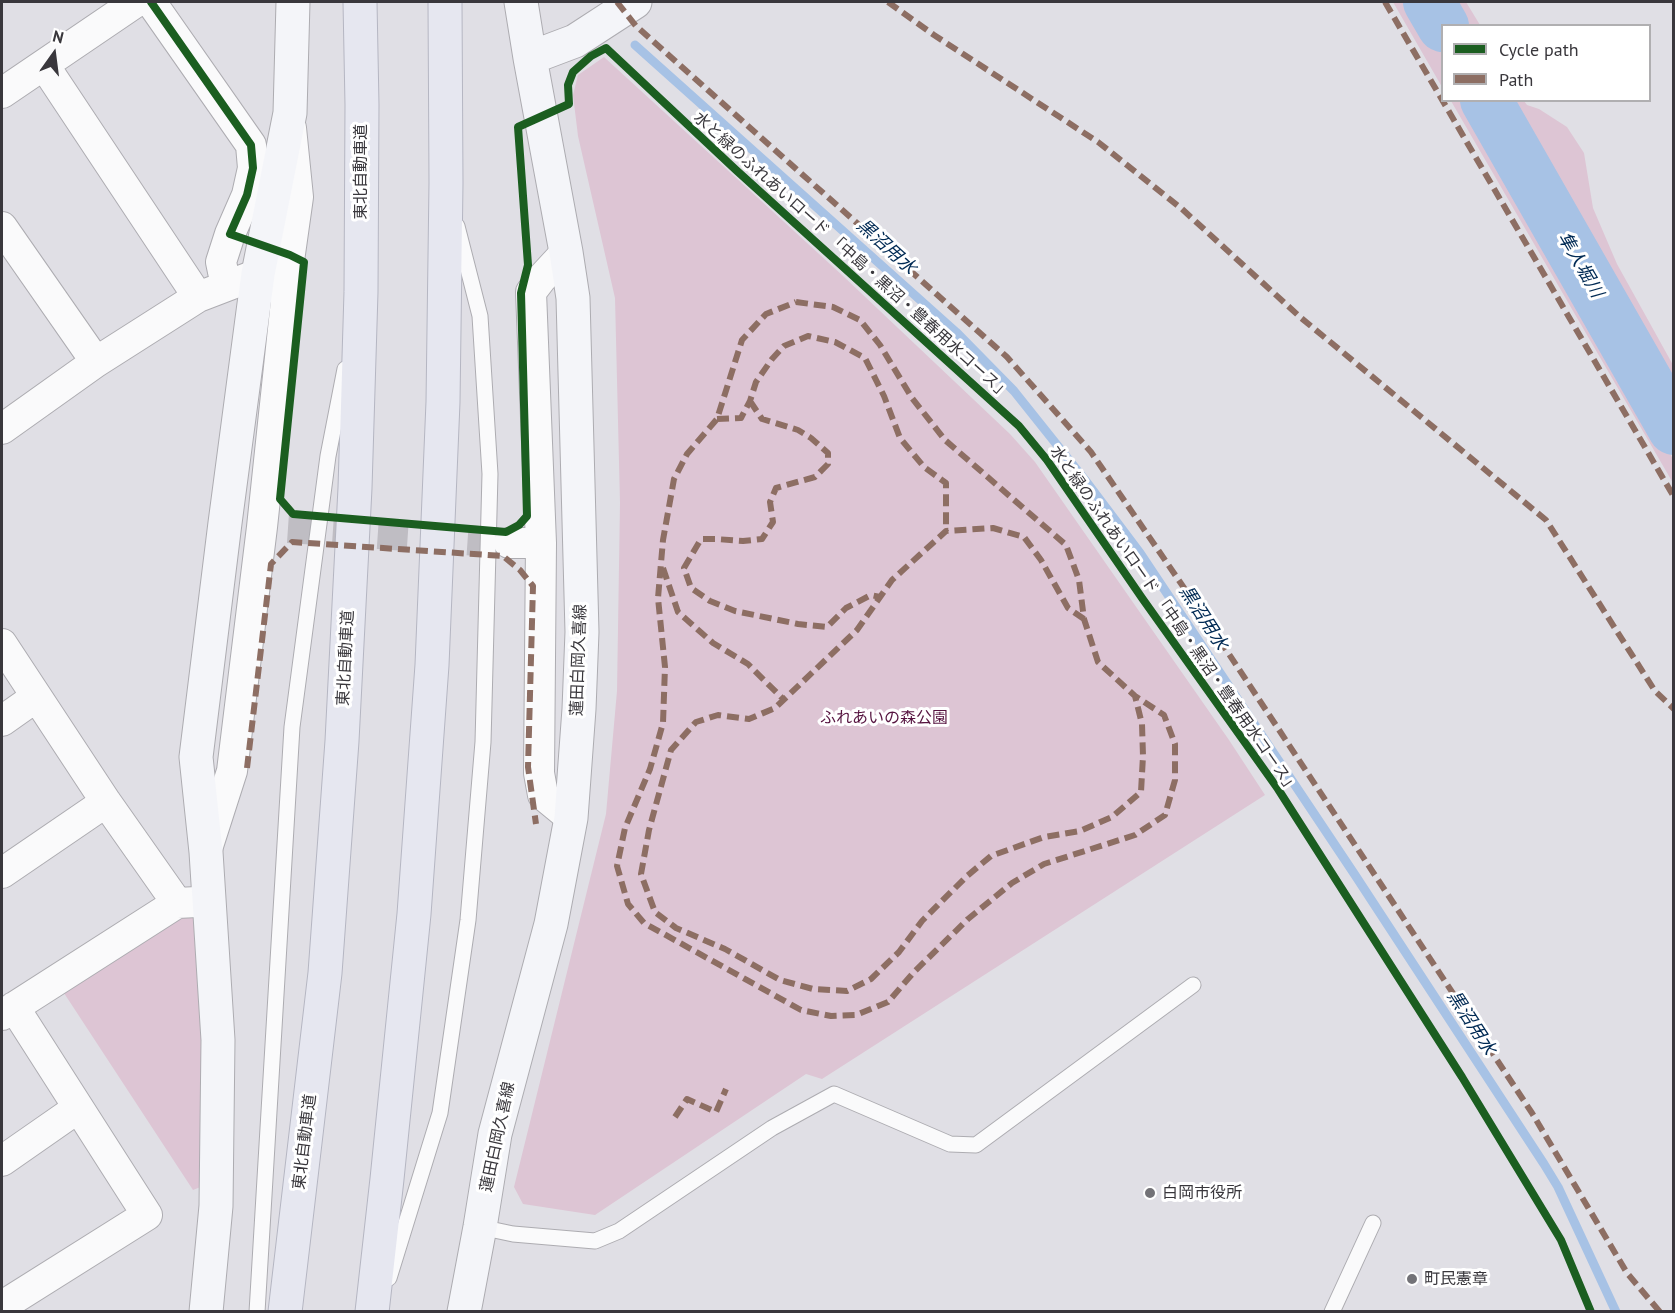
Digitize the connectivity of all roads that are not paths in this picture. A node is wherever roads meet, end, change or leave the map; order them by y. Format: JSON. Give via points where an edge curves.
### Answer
{"nodes":[{"id":1,"x":136,"y":2,"type":"edge"},
{"id":2,"x":151,"y":2,"type":"edge"},
{"id":3,"x":293,"y":2,"type":"edge"},
{"id":4,"x":360,"y":2,"type":"edge"},
{"id":5,"x":445,"y":2,"type":"edge"},
{"id":6,"x":521,"y":2,"type":"edge"},
{"id":7,"x":635,"y":2,"type":"edge"},
{"id":8,"x":530,"y":58,"type":"junction"},
{"id":9,"x":44,"y":65,"type":"junction"},
{"id":10,"x":2,"y":93,"type":"edge"},
{"id":11,"x":446,"y":183,"type":"junction"},
{"id":12,"x":2,"y":227,"type":"edge"},
{"id":13,"x":566,"y":252,"type":"junction"},
{"id":14,"x":272,"y":278,"type":"junction"},
{"id":15,"x":226,"y":286,"type":"junction"},
{"id":16,"x":361,"y":292,"type":"junction"},
{"id":17,"x":198,"y":297,"type":"junction"},
{"id":18,"x":96,"y":362,"type":"junction"},
{"id":19,"x":2,"y":429,"type":"edge"},
{"id":20,"x":509,"y":543,"type":"tunnel mouth"},
{"id":21,"x":541,"y":543,"type":"junction"},
{"id":22,"x":2,"y":644,"type":"edge"},
{"id":23,"x":36,"y":697,"type":"junction"},
{"id":24,"x":2,"y":721,"type":"edge"},
{"id":25,"x":106,"y":802,"type":"junction"},
{"id":26,"x":571,"y":818,"type":"junction"},
{"id":27,"x":206,"y":852,"type":"junction"},
{"id":28,"x":2,"y":873,"type":"edge"},
{"id":29,"x":193,"y":902,"type":"junction"},
{"id":30,"x":1193,"y":985,"type":"dead end"},
{"id":31,"x":8,"y":1011,"type":"edge"},
{"id":32,"x":78,"y":1108,"type":"junction"},
{"id":33,"x":2,"y":1161,"type":"edge"},
{"id":34,"x":1374,"y":1224,"type":"dead end"},
{"id":35,"x":480,"y":1227,"type":"junction"},
{"id":36,"x":2,"y":1305,"type":"edge"},
{"id":37,"x":206,"y":1311,"type":"edge"},
{"id":38,"x":256,"y":1311,"type":"edge"},
{"id":39,"x":285,"y":1311,"type":"edge"},
{"id":40,"x":372,"y":1311,"type":"edge"},
{"id":41,"x":378,"y":1311,"type":"edge"},
{"id":42,"x":464,"y":1311,"type":"edge"},
{"id":43,"x":1332,"y":1311,"type":"edge"}],
"edges":[{"from":1,"to":9,"type":"street"},
{"from":2,"to":15,"type":"street","via":[[251,145],[253,168],[247,195],[221,262]]},
{"from":3,"to":14,"type":"street","via":[[290,113]]},
{"from":4,"to":16,"type":"highway","name":"東北自動車道"},
{"from":5,"to":11,"type":"highway"},
{"from":6,"to":8,"type":"street","name":"蓮田白岡久喜線"},
{"from":7,"to":8,"type":"street","via":[[574,41]]},
{"from":8,"to":13,"type":"street","name":"蓮田白岡久喜線"},
{"from":9,"to":10,"type":"street"},
{"from":9,"to":17,"type":"street"},
{"from":11,"to":40,"type":"highway","via":[[443,402],[431,677],[414,914]]},
{"from":11,"to":41,"type":"lane","via":[[480,316],[490,474],[483,742],[468,920],[440,1113]]},
{"from":12,"to":18,"type":"street"},
{"from":13,"to":21,"type":"street","via":[[531,292]]},
{"from":13,"to":26,"type":"street","name":"蓮田白岡久喜線","via":[[573,298],[582,632]]},
{"from":14,"to":15,"type":"street"},
{"from":14,"to":27,"type":"street","via":[[226,512],[196,757]]},
{"from":14,"to":27,"type":"street","via":[[286,302],[275,528],[232,771]]},
{"from":15,"to":17,"type":"street"},
{"from":16,"to":38,"type":"lane","via":[[328,456],[292,727]]},
{"from":16,"to":39,"type":"highway","name":"東北自動車道","via":[[344,706],[325,973]]},
{"from":17,"to":18,"type":"street"},
{"from":18,"to":19,"type":"street"},
{"from":20,"to":21,"type":"street"},
{"from":21,"to":26,"type":"street","via":[[539,772],[543,795]]},
{"from":22,"to":23,"type":"street"},
{"from":23,"to":24,"type":"street"},
{"from":23,"to":25,"type":"street"},
{"from":25,"to":28,"type":"street"},
{"from":25,"to":29,"type":"street"},
{"from":26,"to":35,"type":"street","name":"蓮田白岡久喜線","via":[[550,924],[495,1134]]},
{"from":27,"to":29,"type":"street"},
{"from":29,"to":31,"type":"street"},
{"from":29,"to":37,"type":"street","via":[[218,1040],[216,1206]]},
{"from":30,"to":35,"type":"lane","via":[[976,1145],[950,1144],[834,1094],[772,1128],[619,1231],[595,1241]]},
{"from":31,"to":32,"type":"street"},
{"from":32,"to":33,"type":"street"},
{"from":32,"to":36,"type":"street","via":[[147,1215]]},
{"from":34,"to":43,"type":"lane"},
{"from":35,"to":42,"type":"street","name":"蓮田白岡久喜線"}]}
